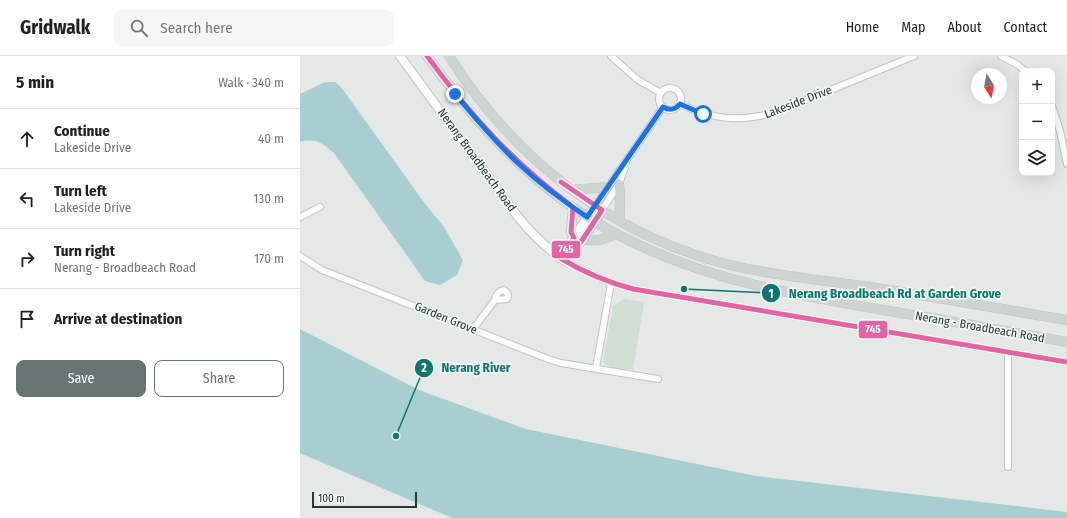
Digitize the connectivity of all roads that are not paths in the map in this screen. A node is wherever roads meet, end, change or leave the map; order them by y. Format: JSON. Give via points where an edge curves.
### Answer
{"nodes":[{"id":1,"x":400,"y":56,"type":"edge"},
{"id":2,"x":427,"y":56,"type":"edge"},
{"id":3,"x":449,"y":56,"type":"edge"},
{"id":4,"x":611,"y":56,"type":"edge"},
{"id":5,"x":914,"y":56,"type":"edge"},
{"id":6,"x":1001,"y":56,"type":"edge"},
{"id":7,"x":1022,"y":68,"type":"edge"},
{"id":8,"x":661,"y":93,"type":"junction"},
{"id":9,"x":680,"y":104,"type":"junction"},
{"id":10,"x":663,"y":107,"type":"junction"},
{"id":11,"x":1055,"y":115,"type":"edge"},
{"id":12,"x":627,"y":161,"type":"junction"},
{"id":13,"x":1067,"y":164,"type":"edge"},
{"id":14,"x":619,"y":184,"type":"junction"},
{"id":15,"x":607,"y":187,"type":"junction"},
{"id":16,"x":572,"y":190,"type":"junction"},
{"id":17,"x":320,"y":207,"type":"dead end"},
{"id":18,"x":573,"y":207,"type":"junction"},
{"id":19,"x":598,"y":208,"type":"junction"},
{"id":20,"x":300,"y":217,"type":"edge"},
{"id":21,"x":591,"y":219,"type":"junction"},
{"id":22,"x":620,"y":221,"type":"junction"},
{"id":23,"x":616,"y":234,"type":"junction"},
{"id":24,"x":578,"y":239,"type":"junction"},
{"id":25,"x":300,"y":256,"type":"edge"},
{"id":26,"x":564,"y":260,"type":"junction"},
{"id":27,"x":611,"y":283,"type":"junction"},
{"id":28,"x":495,"y":300,"type":"dead end"},
{"id":29,"x":1067,"y":320,"type":"edge"},
{"id":30,"x":473,"y":329,"type":"junction"},
{"id":31,"x":1067,"y":342,"type":"edge"},
{"id":32,"x":1008,"y":352,"type":"junction"},
{"id":33,"x":1067,"y":362,"type":"edge"},
{"id":34,"x":596,"y":368,"type":"junction"},
{"id":35,"x":658,"y":379,"type":"dead end"},
{"id":36,"x":1008,"y":467,"type":"dead end"}],
"edges":[{"from":1,"to":26,"type":"street","name":"Nerang Broadbeach Road","via":[[518,217],[540,241]]},
{"from":2,"to":18,"type":"main road","name":"Nerang - Broadbeach Road","via":[[502,148],[536,179]]},
{"from":3,"to":16,"type":"main road","name":"Nerang - Broadbeach Road","via":[[470,88],[506,132],[538,163]]},
{"from":4,"to":8,"type":"street","via":[[638,80]]},
{"from":5,"to":9,"type":"street","name":"Lakeside Drive","via":[[774,113],[751,118],[713,116]]},
{"from":6,"to":7,"type":"street"},
{"from":8,"to":9,"type":"street","via":[[667,88],[676,90],[681,97]]},
{"from":8,"to":10,"type":"street","via":[[659,101]]},
{"from":9,"to":10,"type":"street","via":[[672,110]]},
{"from":10,"to":12,"type":"street"},
{"from":11,"to":13,"type":"street"},
{"from":12,"to":14,"type":"street"},
{"from":12,"to":15,"type":"street"},
{"from":14,"to":19,"type":"street"},
{"from":14,"to":22,"type":"main road"},
{"from":15,"to":16,"type":"main road"},
{"from":15,"to":19,"type":"street"},
{"from":16,"to":19,"type":"main road","name":"Nerang - Broadbeach Road"},
{"from":17,"to":20,"type":"street"},
{"from":18,"to":21,"type":"main road","name":"Nerang - Broadbeach Road"},
{"from":18,"to":24,"type":"main road","via":[[571,232]]},
{"from":19,"to":21,"type":"street"},
{"from":19,"to":22,"type":"main road","name":"Nerang - Broadbeach Road"},
{"from":21,"to":23,"type":"main road","name":"Nerang - Broadbeach Road"},
{"from":21,"to":24,"type":"street"},
{"from":22,"to":29,"type":"main road","name":"Nerang - Broadbeach Road","via":[[672,246],[750,269]]},
{"from":23,"to":24,"type":"main road","via":[[600,240]]},
{"from":23,"to":31,"type":"main road","name":"Nerang - Broadbeach Road","via":[[677,262],[766,288]]},
{"from":24,"to":26,"type":"street"},
{"from":25,"to":30,"type":"street","name":"Garden Grove","via":[[322,270]]},
{"from":26,"to":27,"type":"street","name":"Nerang Broadbeach Road"},
{"from":27,"to":32,"type":"street","name":"Nerang Broadbeach Road","via":[[633,289]]},
{"from":27,"to":34,"type":"street"},
{"from":28,"to":30,"type":"street"},
{"from":30,"to":34,"type":"street","name":"Garden Grove","via":[[548,359]]},
{"from":32,"to":33,"type":"street","name":"Nerang Broadbeach Road"},
{"from":32,"to":36,"type":"street"},
{"from":34,"to":35,"type":"street","name":"Garden Grove"}]}
